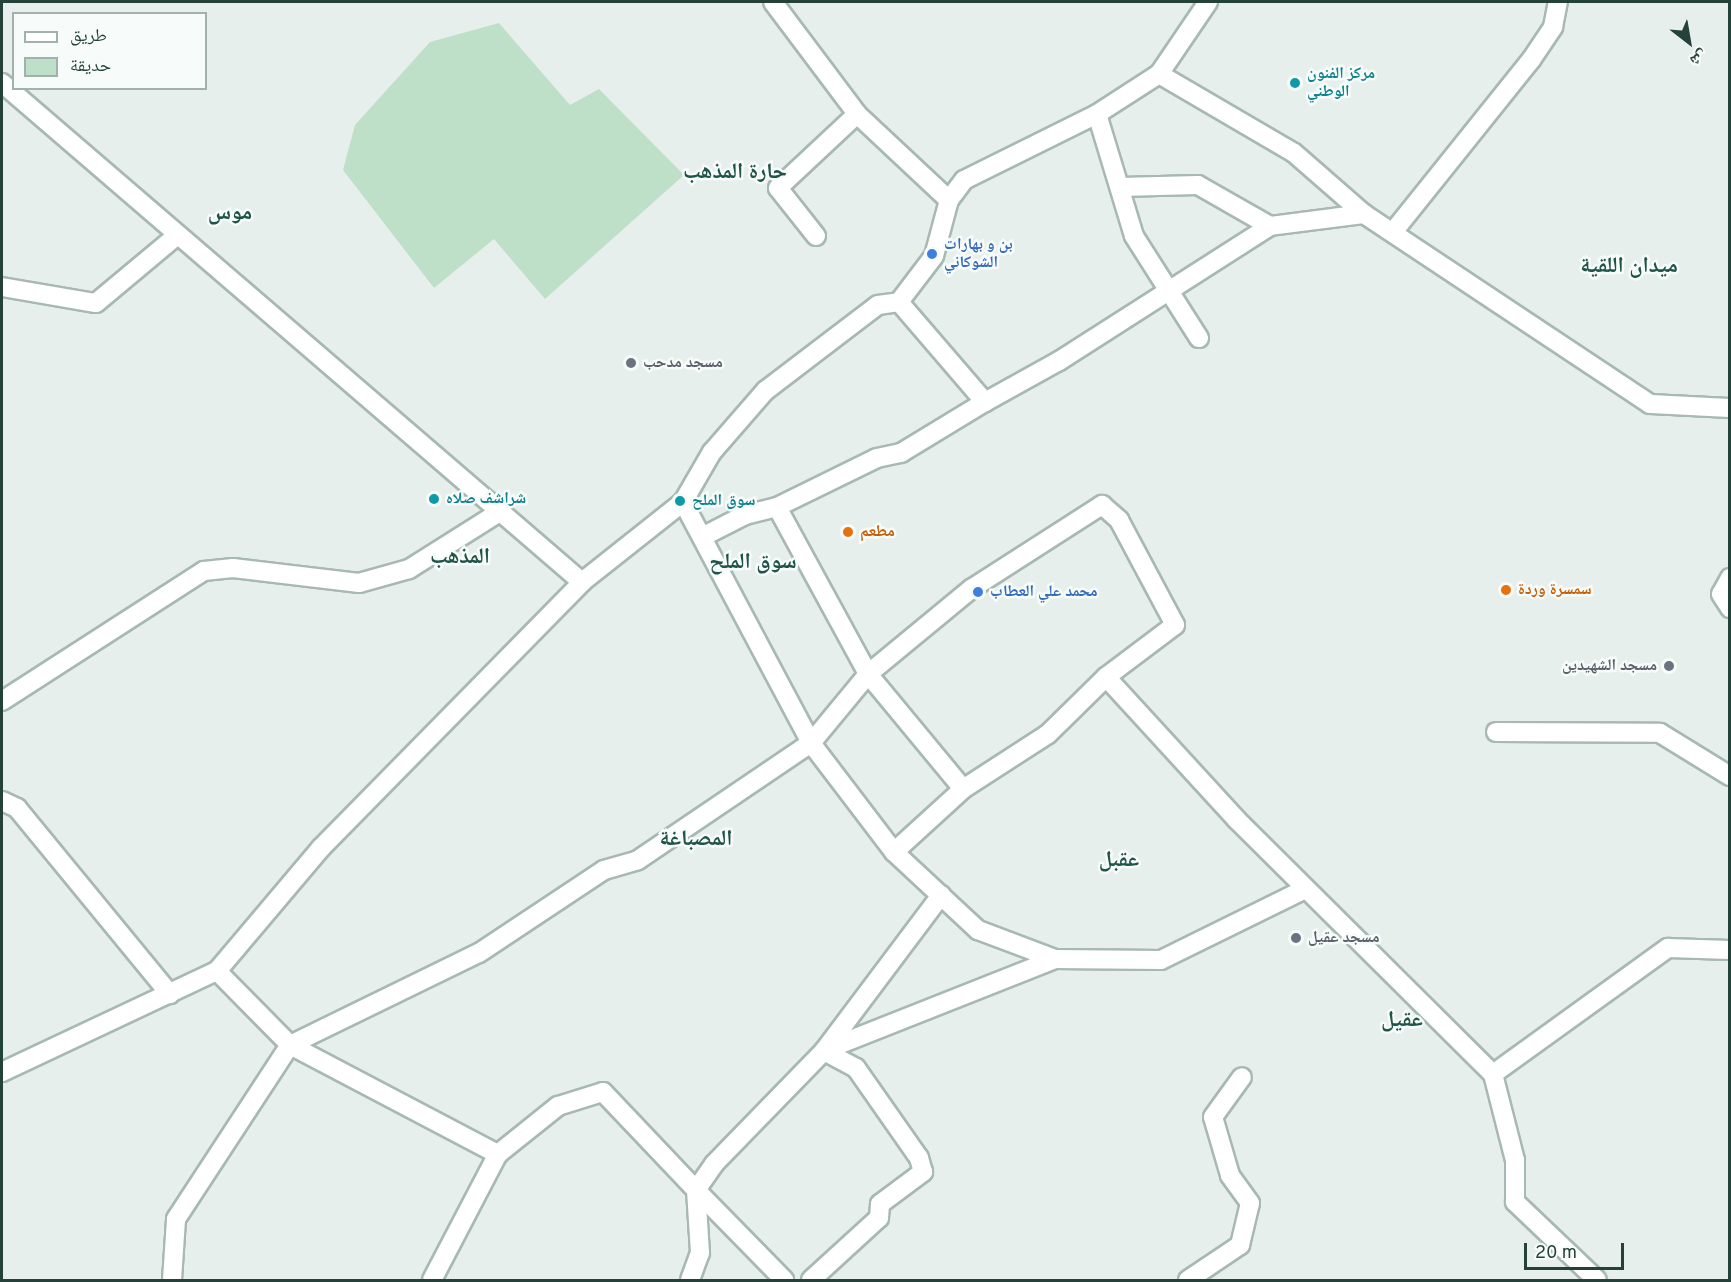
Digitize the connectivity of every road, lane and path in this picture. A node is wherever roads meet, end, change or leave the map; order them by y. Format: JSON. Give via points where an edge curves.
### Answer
{"nodes":[{"id":1,"x":773,"y":2,"type":"edge"},
{"id":2,"x":1208,"y":2,"type":"edge"},
{"id":3,"x":1558,"y":2,"type":"edge"},
{"id":4,"x":1159,"y":74,"type":"junction"},
{"id":5,"x":2,"y":83,"type":"edge"},
{"id":6,"x":857,"y":114,"type":"junction"},
{"id":7,"x":1097,"y":114,"type":"junction"},
{"id":8,"x":1120,"y":187,"type":"junction"},
{"id":9,"x":949,"y":200,"type":"junction"},
{"id":10,"x":1364,"y":214,"type":"junction"},
{"id":11,"x":1270,"y":226,"type":"junction"},
{"id":12,"x":1393,"y":232,"type":"junction"},
{"id":13,"x":176,"y":236,"type":"junction"},
{"id":14,"x":816,"y":236,"type":"dead end"},
{"id":15,"x":2,"y":287,"type":"edge"},
{"id":16,"x":1168,"y":289,"type":"junction"},
{"id":17,"x":899,"y":302,"type":"junction"},
{"id":18,"x":1199,"y":338,"type":"dead end"},
{"id":19,"x":985,"y":402,"type":"junction"},
{"id":20,"x":1730,"y":408,"type":"edge"},
{"id":21,"x":682,"y":502,"type":"junction"},
{"id":22,"x":777,"y":507,"type":"junction"},
{"id":23,"x":501,"y":511,"type":"junction"},
{"id":24,"x":702,"y":537,"type":"junction"},
{"id":25,"x":1730,"y":578,"type":"edge"},
{"id":26,"x":582,"y":582,"type":"junction"},
{"id":27,"x":1730,"y":608,"type":"edge"},
{"id":28,"x":867,"y":674,"type":"junction"},
{"id":29,"x":1106,"y":677,"type":"junction"},
{"id":30,"x":2,"y":701,"type":"edge"},
{"id":31,"x":1496,"y":732,"type":"dead end"},
{"id":32,"x":810,"y":743,"type":"junction"},
{"id":33,"x":1730,"y":776,"type":"edge"},
{"id":34,"x":963,"y":789,"type":"junction"},
{"id":35,"x":2,"y":801,"type":"edge"},
{"id":36,"x":894,"y":852,"type":"junction"},
{"id":37,"x":1305,"y":889,"type":"junction"},
{"id":38,"x":941,"y":895,"type":"junction"},
{"id":39,"x":1730,"y":950,"type":"edge"},
{"id":40,"x":1055,"y":958,"type":"junction"},
{"id":41,"x":217,"y":971,"type":"junction"},
{"id":42,"x":170,"y":994,"type":"junction"},
{"id":43,"x":290,"y":1045,"type":"junction"},
{"id":44,"x":824,"y":1051,"type":"junction"},
{"id":45,"x":2,"y":1072,"type":"edge"},
{"id":46,"x":1493,"y":1074,"type":"junction"},
{"id":47,"x":1242,"y":1077,"type":"dead end"},
{"id":48,"x":498,"y":1154,"type":"junction"},
{"id":49,"x":696,"y":1190,"type":"junction"},
{"id":50,"x":172,"y":1281,"type":"edge"},
{"id":51,"x":432,"y":1281,"type":"edge"},
{"id":52,"x":690,"y":1281,"type":"edge"},
{"id":53,"x":784,"y":1281,"type":"edge"},
{"id":54,"x":811,"y":1281,"type":"edge"},
{"id":55,"x":1188,"y":1281,"type":"edge"},
{"id":56,"x":1597,"y":1281,"type":"edge"}],
"edges":[{"from":1,"to":6,"type":"street"},
{"from":2,"to":4,"type":"street"},
{"from":3,"to":12,"type":"street","via":[[1553,27],[1531,60]]},
{"from":4,"to":7,"type":"street"},
{"from":4,"to":10,"type":"street","via":[[1294,153]]},
{"from":5,"to":13,"type":"street"},
{"from":6,"to":9,"type":"street"},
{"from":6,"to":14,"type":"street","via":[[778,188]]},
{"from":7,"to":8,"type":"street"},
{"from":7,"to":9,"type":"street","via":[[964,180]]},
{"from":8,"to":11,"type":"street","via":[[1198,185]]},
{"from":8,"to":16,"type":"street","via":[[1134,236]]},
{"from":9,"to":17,"type":"street","via":[[934,256]]},
{"from":10,"to":11,"type":"street"},
{"from":10,"to":12,"type":"street"},
{"from":11,"to":16,"type":"street"},
{"from":12,"to":20,"type":"street","via":[[1650,404]]},
{"from":13,"to":15,"type":"street","via":[[96,303]]},
{"from":13,"to":23,"type":"street"},
{"from":16,"to":18,"type":"street"},
{"from":16,"to":19,"type":"street","via":[[1059,361]]},
{"from":17,"to":19,"type":"street"},
{"from":17,"to":21,"type":"street","via":[[878,305],[765,391],[712,452]]},
{"from":19,"to":22,"type":"street","via":[[901,453],[877,458]]},
{"from":21,"to":24,"type":"street"},
{"from":21,"to":26,"type":"street"},
{"from":22,"to":24,"type":"street","via":[[745,514]]},
{"from":22,"to":28,"type":"street"},
{"from":23,"to":26,"type":"street"},
{"from":23,"to":30,"type":"street","via":[[408,569],[359,583],[233,568],[204,571]]},
{"from":24,"to":32,"type":"street"},
{"from":25,"to":27,"type":"street","via":[[1721,594]]},
{"from":26,"to":41,"type":"street","via":[[321,848]]},
{"from":28,"to":29,"type":"street","via":[[971,589],[1102,505],[1119,520],[1175,625]]},
{"from":28,"to":32,"type":"street"},
{"from":28,"to":34,"type":"street"},
{"from":29,"to":34,"type":"street","via":[[1048,734]]},
{"from":29,"to":37,"type":"street"},
{"from":31,"to":33,"type":"street","via":[[1660,733]]},
{"from":32,"to":36,"type":"street"},
{"from":32,"to":43,"type":"street","via":[[638,860],[604,870],[479,953]]},
{"from":34,"to":36,"type":"street"},
{"from":35,"to":42,"type":"street","via":[[17,808]]},
{"from":36,"to":38,"type":"street"},
{"from":37,"to":40,"type":"street","via":[[1161,960]]},
{"from":37,"to":46,"type":"street"},
{"from":38,"to":40,"type":"street","via":[[978,930]]},
{"from":38,"to":44,"type":"street"},
{"from":39,"to":46,"type":"street","via":[[1668,948]]},
{"from":40,"to":44,"type":"street"},
{"from":41,"to":42,"type":"street"},
{"from":41,"to":43,"type":"street"},
{"from":42,"to":45,"type":"street"},
{"from":43,"to":48,"type":"street"},
{"from":43,"to":50,"type":"street","via":[[176,1219]]},
{"from":44,"to":49,"type":"street","via":[[714,1164]]},
{"from":44,"to":54,"type":"street","via":[[856,1068],[919,1158],[923,1172],[880,1204],[879,1218]]},
{"from":46,"to":56,"type":"street","via":[[1515,1160],[1515,1202]]},
{"from":47,"to":55,"type":"street","via":[[1213,1117],[1230,1175],[1250,1203],[1240,1245]]},
{"from":48,"to":49,"type":"street","via":[[558,1106],[603,1092]]},
{"from":48,"to":51,"type":"street"},
{"from":49,"to":52,"type":"street","via":[[700,1253]]},
{"from":49,"to":53,"type":"street"}]}
